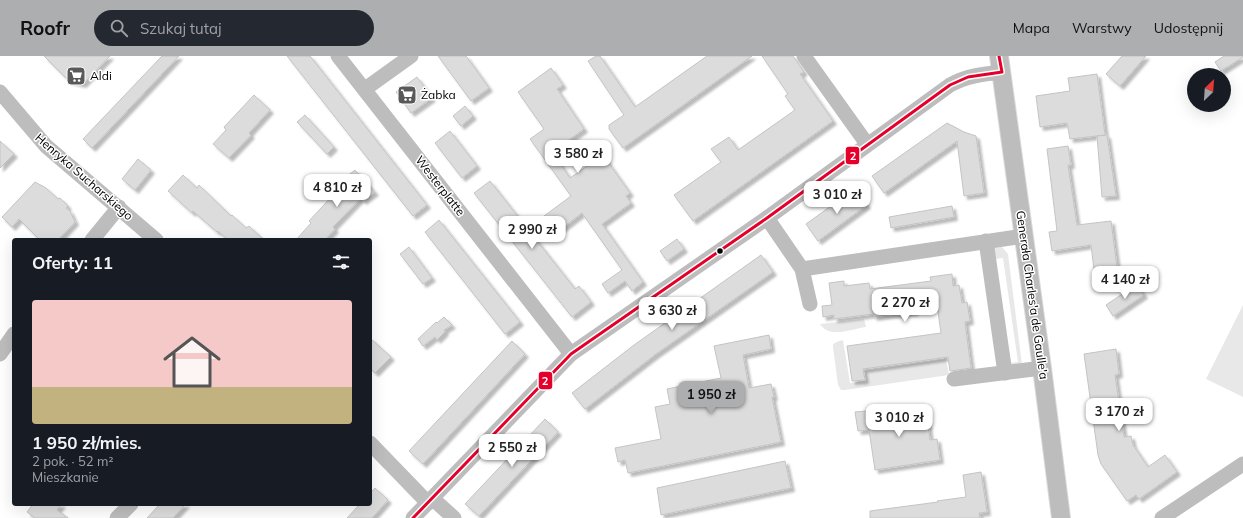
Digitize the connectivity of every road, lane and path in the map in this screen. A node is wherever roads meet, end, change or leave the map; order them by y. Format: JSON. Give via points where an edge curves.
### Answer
{"nodes":[{"id":1,"x":338,"y":56,"type":"edge"},
{"id":2,"x":411,"y":56,"type":"edge"},
{"id":3,"x":804,"y":56,"type":"edge"},
{"id":4,"x":1000,"y":64,"type":"edge"},
{"id":5,"x":365,"y":89,"type":"junction"},
{"id":6,"x":0,"y":92,"type":"edge"},
{"id":7,"x":866,"y":144,"type":"junction"},
{"id":8,"x":119,"y":207,"type":"junction"},
{"id":9,"x":767,"y":218,"type":"junction"},
{"id":10,"x":1024,"y":236,"type":"junction"},
{"id":11,"x":94,"y":238,"type":"edge"},
{"id":12,"x":154,"y":238,"type":"edge"},
{"id":13,"x":982,"y":242,"type":"junction"},
{"id":14,"x":802,"y":269,"type":"junction"},
{"id":15,"x":810,"y":304,"type":"dead end"},
{"id":16,"x":12,"y":337,"type":"edge"},
{"id":17,"x":0,"y":354,"type":"edge"},
{"id":18,"x":571,"y":354,"type":"junction"},
{"id":19,"x":1042,"y":368,"type":"junction"},
{"id":20,"x":1005,"y":373,"type":"junction"},
{"id":21,"x":954,"y":379,"type":"dead end"},
{"id":22,"x":372,"y":445,"type":"edge"},
{"id":23,"x":1243,"y":464,"type":"edge"},
{"id":24,"x":430,"y":500,"type":"junction"},
{"id":25,"x":129,"y":506,"type":"edge"},
{"id":26,"x":117,"y":518,"type":"edge"},
{"id":27,"x":413,"y":518,"type":"edge"},
{"id":28,"x":454,"y":518,"type":"edge"},
{"id":29,"x":1061,"y":518,"type":"edge"},
{"id":30,"x":1162,"y":518,"type":"edge"}],
"edges":[{"from":1,"to":5,"type":"street","name":"Westerplatte"},
{"from":2,"to":5,"type":"street"},
{"from":3,"to":7,"type":"street"},
{"from":4,"to":7,"type":"street","via":[[955,82]]},
{"from":4,"to":10,"type":"main road","name":"Generała Charles'a de Gaulle'a"},
{"from":5,"to":18,"type":"street","name":"Westerplatte"},
{"from":6,"to":8,"type":"street","name":"Henryka Sucharskiego","via":[[46,146]]},
{"from":7,"to":9,"type":"street"},
{"from":8,"to":11,"type":"street"},
{"from":8,"to":12,"type":"street","name":"Henryka Sucharskiego"},
{"from":9,"to":14,"type":"street"},
{"from":9,"to":18,"type":"street"},
{"from":10,"to":13,"type":"street"},
{"from":10,"to":19,"type":"main road","name":"Generała Charles'a de Gaulle'a"},
{"from":13,"to":14,"type":"street"},
{"from":13,"to":20,"type":"street"},
{"from":14,"to":15,"type":"street"},
{"from":16,"to":17,"type":"street"},
{"from":18,"to":24,"type":"street"},
{"from":19,"to":20,"type":"street"},
{"from":19,"to":29,"type":"main road","name":"Generała Charles'a de Gaulle'a"},
{"from":20,"to":21,"type":"street"},
{"from":22,"to":24,"type":"street"},
{"from":23,"to":30,"type":"street"},
{"from":24,"to":27,"type":"street"},
{"from":24,"to":28,"type":"street"},
{"from":25,"to":26,"type":"street"}]}
